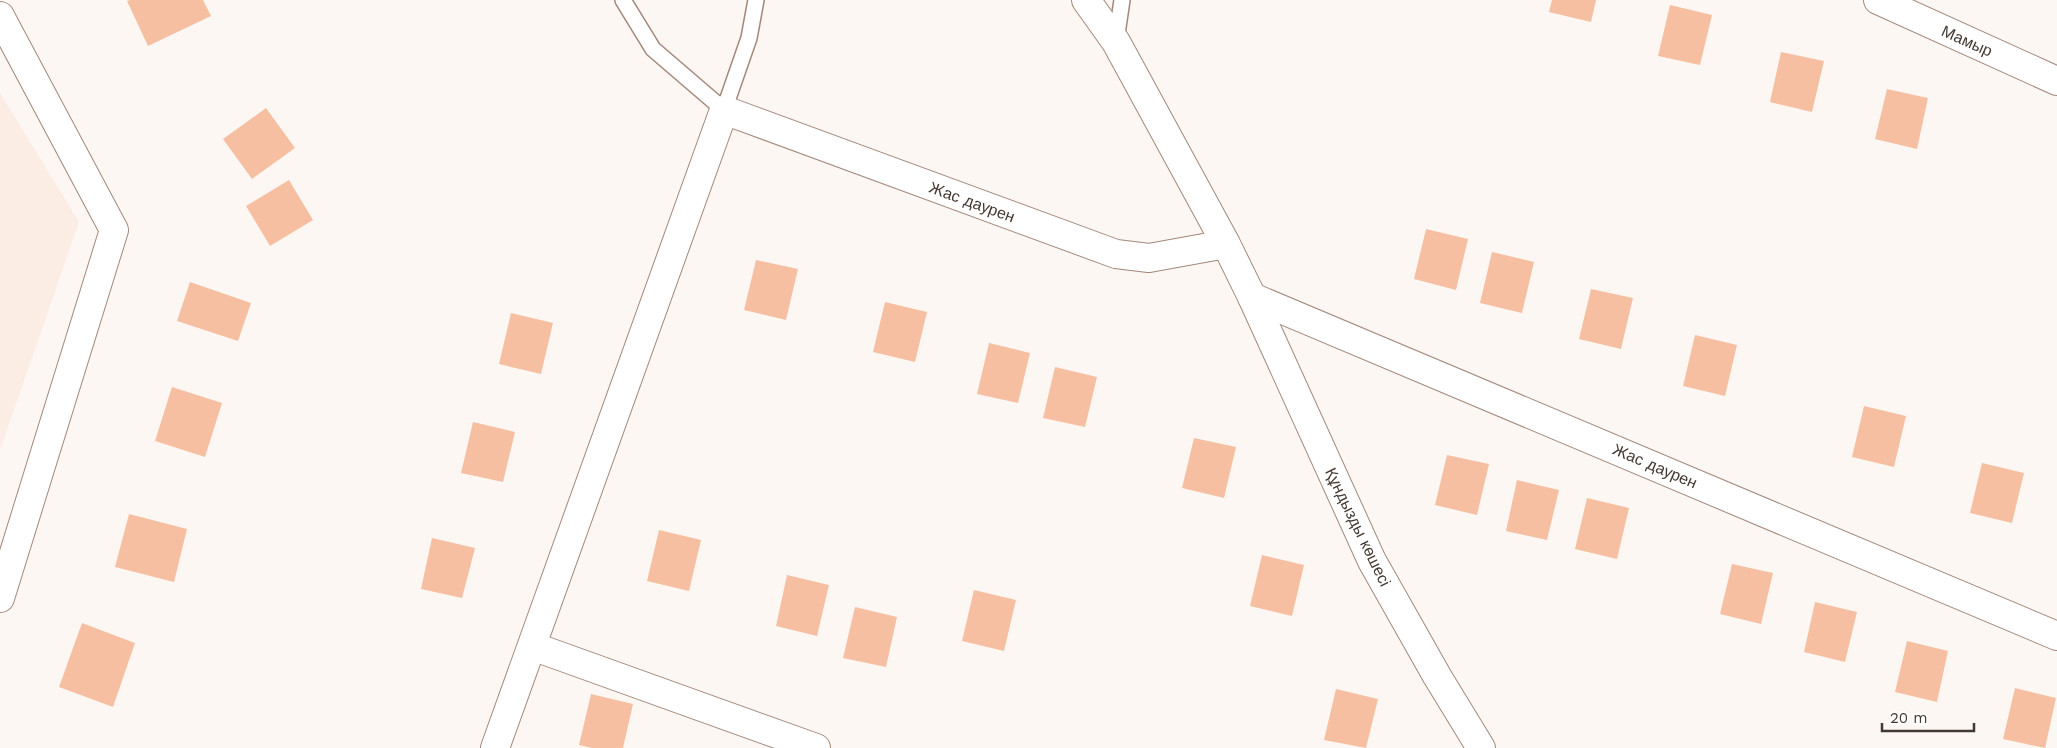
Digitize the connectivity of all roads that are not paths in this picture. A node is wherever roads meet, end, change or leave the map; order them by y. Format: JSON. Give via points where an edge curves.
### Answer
{"nodes":[{"id":1,"x":623,"y":0,"type":"edge"},
{"id":2,"x":756,"y":0,"type":"edge"},
{"id":3,"x":1086,"y":0,"type":"edge"},
{"id":4,"x":1122,"y":0,"type":"edge"},
{"id":5,"x":1878,"y":0,"type":"edge"},
{"id":6,"x":0,"y":16,"type":"edge"},
{"id":7,"x":1116,"y":42,"type":"junction"},
{"id":8,"x":2057,"y":81,"type":"edge"},
{"id":9,"x":724,"y":110,"type":"junction"},
{"id":10,"x":1226,"y":244,"type":"junction"},
{"id":11,"x":1252,"y":297,"type":"junction"},
{"id":12,"x":0,"y":598,"type":"edge"},
{"id":13,"x":2057,"y":636,"type":"edge"},
{"id":14,"x":532,"y":646,"type":"junction"},
{"id":15,"x":495,"y":748,"type":"edge"},
{"id":16,"x":816,"y":748,"type":"edge"},
{"id":17,"x":1481,"y":748,"type":"edge"}],
"edges":[{"from":1,"to":9,"type":"lane","via":[[653,48]]},
{"from":2,"to":9,"type":"lane","via":[[749,38]]},
{"from":3,"to":7,"type":"street","name":"Құндызды көшесі"},
{"from":4,"to":7,"type":"lane"},
{"from":5,"to":8,"type":"street","name":"Мамыр"},
{"from":6,"to":12,"type":"street","via":[[114,230]]},
{"from":7,"to":10,"type":"street","name":"Құндызды көшесі"},
{"from":9,"to":10,"type":"street","name":"Жас даурен","via":[[1116,254],[1149,258]]},
{"from":9,"to":14,"type":"street"},
{"from":10,"to":11,"type":"street","name":"Құндызды көшесі"},
{"from":11,"to":13,"type":"street","name":"Жас даурен"},
{"from":11,"to":17,"type":"street","name":"Құндызды көшесі","via":[[1372,561]]},
{"from":14,"to":15,"type":"street"},
{"from":14,"to":16,"type":"street"}]}
